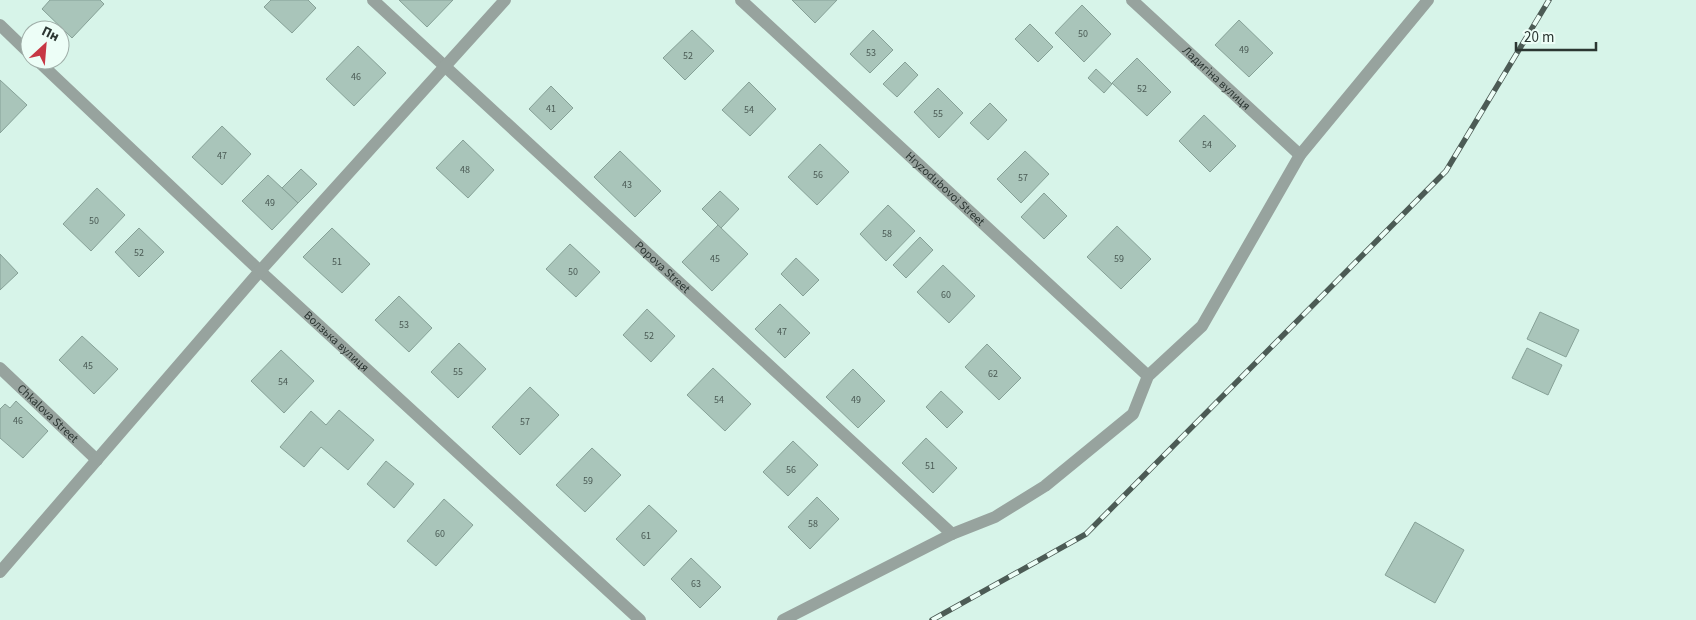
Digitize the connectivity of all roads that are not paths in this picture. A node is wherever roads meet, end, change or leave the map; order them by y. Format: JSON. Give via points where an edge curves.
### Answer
{"nodes":[{"id":1,"x":373,"y":0,"type":"edge"},
{"id":2,"x":505,"y":0,"type":"edge"},
{"id":3,"x":741,"y":0,"type":"edge"},
{"id":4,"x":1132,"y":0,"type":"edge"},
{"id":5,"x":1428,"y":0,"type":"edge"},
{"id":6,"x":0,"y":26,"type":"edge"},
{"id":7,"x":20,"y":45,"type":"edge"},
{"id":8,"x":445,"y":66,"type":"junction"},
{"id":9,"x":48,"y":70,"type":"edge"},
{"id":10,"x":1300,"y":155,"type":"junction"},
{"id":11,"x":260,"y":271,"type":"junction"},
{"id":12,"x":0,"y":368,"type":"edge"},
{"id":13,"x":1148,"y":376,"type":"junction"},
{"id":14,"x":97,"y":460,"type":"junction"},
{"id":15,"x":952,"y":534,"type":"junction"},
{"id":16,"x":0,"y":572,"type":"edge"},
{"id":17,"x":640,"y":620,"type":"edge"},
{"id":18,"x":783,"y":620,"type":"edge"}],
"edges":[{"from":1,"to":8,"type":"street","name":"Popova Street"},
{"from":2,"to":8,"type":"street"},
{"from":3,"to":13,"type":"street","name":"Hryzodubovoi Street"},
{"from":4,"to":10,"type":"street","name":"Ладигіна вулиця"},
{"from":5,"to":10,"type":"street"},
{"from":6,"to":7,"type":"street"},
{"from":8,"to":11,"type":"street"},
{"from":8,"to":15,"type":"street","name":"Popova Street"},
{"from":9,"to":11,"type":"street","name":"Волзька вулиця"},
{"from":10,"to":13,"type":"street","via":[[1202,326]]},
{"from":11,"to":14,"type":"street"},
{"from":11,"to":17,"type":"street","name":"Волзька вулиця"},
{"from":12,"to":14,"type":"street","name":"Chkalova Street"},
{"from":13,"to":15,"type":"street","via":[[1133,414],[1088,453],[1045,486],[995,517]]},
{"from":14,"to":16,"type":"street"},
{"from":15,"to":18,"type":"street"}]}
